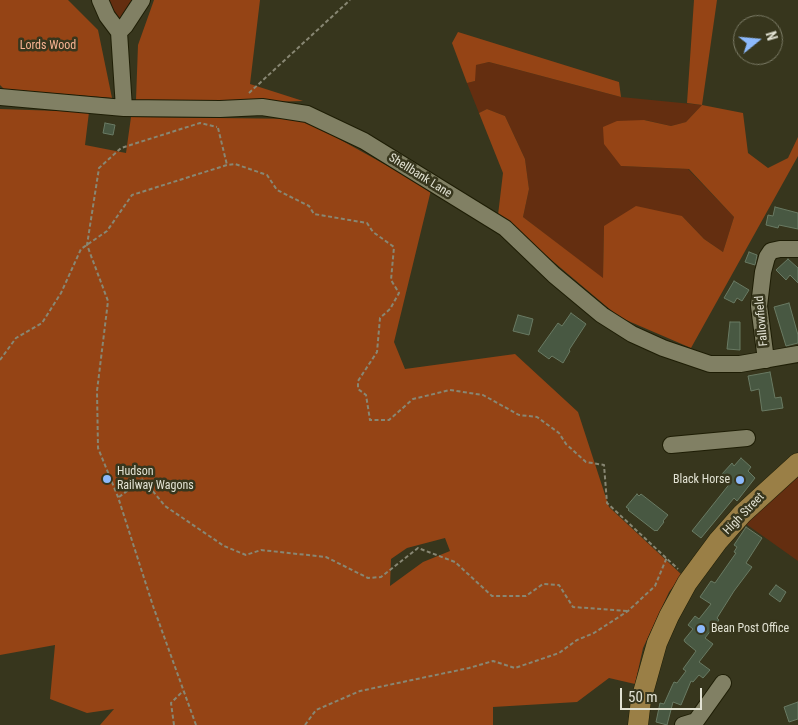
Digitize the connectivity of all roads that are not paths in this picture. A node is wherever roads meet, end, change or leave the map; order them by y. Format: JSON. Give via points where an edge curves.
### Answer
{"nodes":[{"id":1,"x":100,"y":0,"type":"edge"},
{"id":2,"x":142,"y":0,"type":"edge"},
{"id":3,"x":119,"y":32,"type":"junction"},
{"id":4,"x":0,"y":97,"type":"edge"},
{"id":5,"x":124,"y":108,"type":"junction"},
{"id":6,"x":798,"y":249,"type":"edge"},
{"id":7,"x":798,"y":354,"type":"edge"},
{"id":8,"x":766,"y":360,"type":"junction"},
{"id":9,"x":748,"y":438,"type":"dead end"},
{"id":10,"x":671,"y":444,"type":"dead end"},
{"id":11,"x":798,"y":463,"type":"edge"},
{"id":12,"x":723,"y":683,"type":"dead end"},
{"id":13,"x":638,"y":725,"type":"edge"},
{"id":14,"x":683,"y":725,"type":"edge"}],
"edges":[{"from":1,"to":3,"type":"street"},
{"from":2,"to":3,"type":"street"},
{"from":3,"to":5,"type":"street"},
{"from":4,"to":5,"type":"street","name":"Shellbank Lane"},
{"from":5,"to":8,"type":"street","name":"Shellbank Lane","via":[[262,107],[307,114],[364,141],[505,228],[594,309],[632,334],[710,364]]},
{"from":6,"to":8,"type":"street","name":"Fallowfield","via":[[771,252],[763,272],[759,306]]},
{"from":7,"to":8,"type":"street","name":"Shellbank Lane"},
{"from":9,"to":10,"type":"street"},
{"from":11,"to":13,"type":"main road","name":"High Street","via":[[742,514],[697,570],[657,643],[643,692]]},
{"from":12,"to":14,"type":"street","via":[[696,721]]}]}
